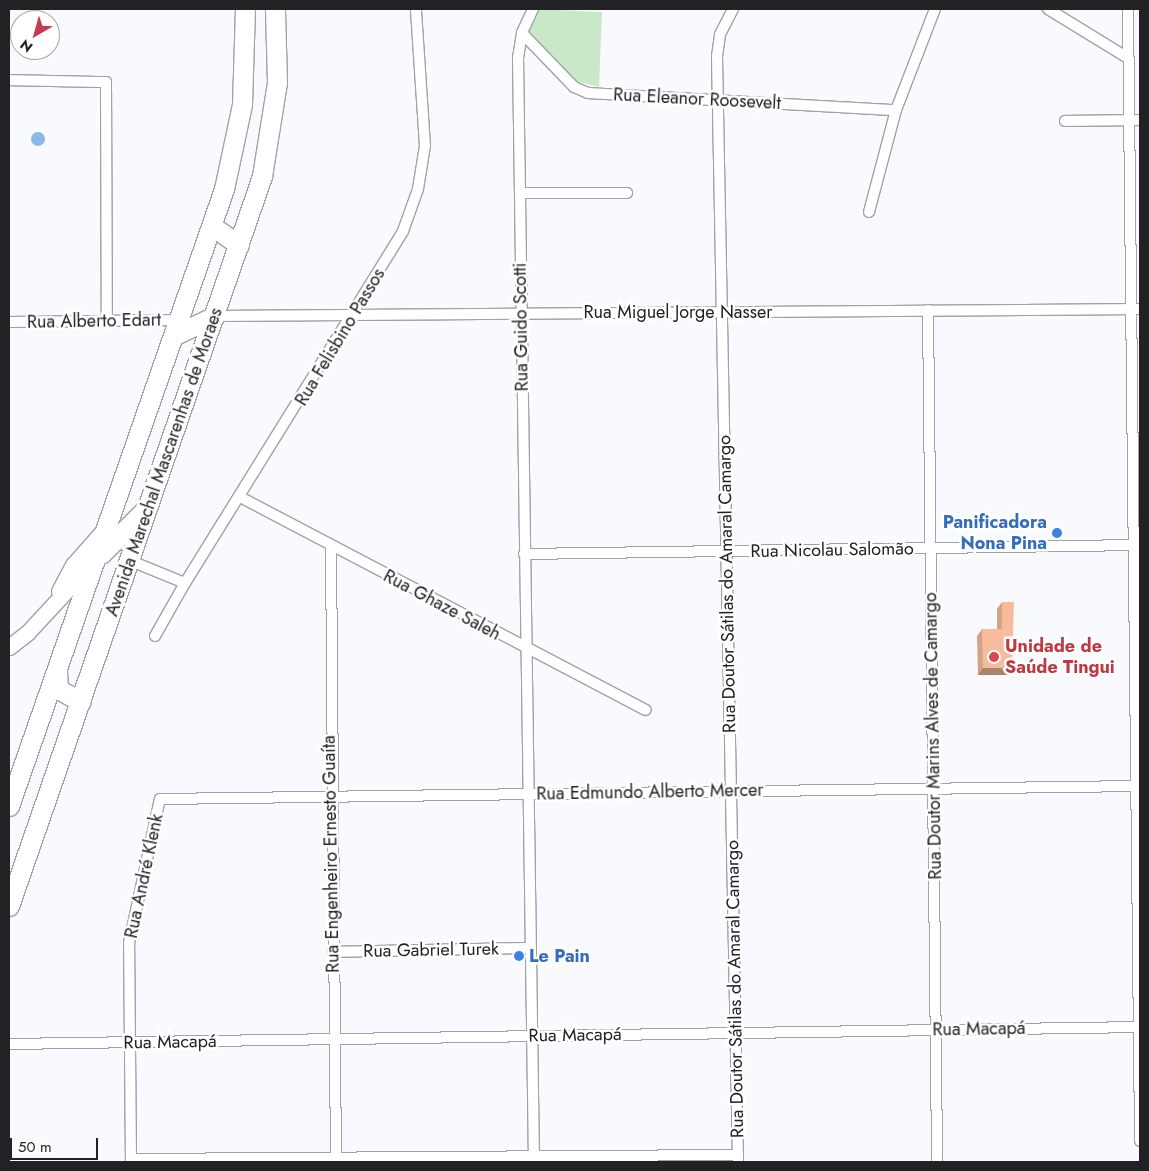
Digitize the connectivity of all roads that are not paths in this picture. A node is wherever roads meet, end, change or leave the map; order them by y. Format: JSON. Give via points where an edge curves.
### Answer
{"nodes":[{"id":1,"x":245,"y":9,"type":"edge"},
{"id":2,"x":275,"y":9,"type":"edge"},
{"id":3,"x":416,"y":9,"type":"edge"},
{"id":4,"x":534,"y":9,"type":"edge"},
{"id":5,"x":733,"y":9,"type":"edge"},
{"id":6,"x":935,"y":9,"type":"edge"},
{"id":7,"x":1048,"y":9,"type":"edge"},
{"id":8,"x":1128,"y":9,"type":"edge"},
{"id":9,"x":522,"y":33,"type":"junction"},
{"id":10,"x":1128,"y":58,"type":"junction"},
{"id":11,"x":9,"y":80,"type":"edge"},
{"id":12,"x":718,"y":100,"type":"junction"},
{"id":13,"x":896,"y":110,"type":"junction"},
{"id":14,"x":1129,"y":120,"type":"junction"},
{"id":15,"x":1140,"y":120,"type":"edge"},
{"id":16,"x":1065,"y":121,"type":"dead end"},
{"id":17,"x":520,"y":193,"type":"junction"},
{"id":18,"x":628,"y":193,"type":"dead end"},
{"id":19,"x":869,"y":212,"type":"dead end"},
{"id":20,"x":212,"y":226,"type":"junction"},
{"id":21,"x":239,"y":245,"type":"junction"},
{"id":22,"x":1136,"y":309,"type":"edge"},
{"id":23,"x":928,"y":310,"type":"junction"},
{"id":24,"x":722,"y":312,"type":"junction"},
{"id":25,"x":521,"y":314,"type":"junction"},
{"id":26,"x":353,"y":315,"type":"junction"},
{"id":27,"x":215,"y":316,"type":"junction"},
{"id":28,"x":107,"y":321,"type":"junction"},
{"id":29,"x":9,"y":322,"type":"edge"},
{"id":30,"x":178,"y":327,"type":"junction"},
{"id":31,"x":240,"y":497,"type":"junction"},
{"id":32,"x":151,"y":504,"type":"junction"},
{"id":33,"x":108,"y":526,"type":"junction"},
{"id":34,"x":330,"y":545,"type":"junction"},
{"id":35,"x":1137,"y":545,"type":"edge"},
{"id":36,"x":931,"y":548,"type":"junction"},
{"id":37,"x":726,"y":551,"type":"junction"},
{"id":38,"x":524,"y":554,"type":"junction"},
{"id":39,"x":97,"y":559,"type":"junction"},
{"id":40,"x":131,"y":561,"type":"junction"},
{"id":41,"x":185,"y":584,"type":"junction"},
{"id":42,"x":55,"y":601,"type":"junction"},
{"id":43,"x":155,"y":636,"type":"dead end"},
{"id":44,"x":9,"y":647,"type":"edge"},
{"id":45,"x":525,"y":649,"type":"junction"},
{"id":46,"x":57,"y":672,"type":"junction"},
{"id":47,"x":81,"y":702,"type":"junction"},
{"id":48,"x":645,"y":710,"type":"dead end"},
{"id":49,"x":1138,"y":786,"type":"edge"},
{"id":50,"x":933,"y":788,"type":"junction"},
{"id":51,"x":731,"y":791,"type":"junction"},
{"id":52,"x":527,"y":794,"type":"junction"},
{"id":53,"x":330,"y":797,"type":"junction"},
{"id":54,"x":160,"y":799,"type":"joint"},
{"id":55,"x":9,"y":806,"type":"edge"},
{"id":56,"x":9,"y":906,"type":"edge"},
{"id":57,"x":530,"y":948,"type":"junction"},
{"id":58,"x":333,"y":952,"type":"junction"},
{"id":59,"x":1140,"y":1026,"type":"edge"},
{"id":60,"x":936,"y":1030,"type":"junction"},
{"id":61,"x":735,"y":1033,"type":"junction"},
{"id":62,"x":532,"y":1036,"type":"junction"},
{"id":63,"x":334,"y":1039,"type":"junction"},
{"id":64,"x":128,"y":1042,"type":"junction"},
{"id":65,"x":9,"y":1044,"type":"edge"},
{"id":66,"x":1140,"y":1141,"type":"edge"},
{"id":67,"x":534,"y":1159,"type":"edge"},
{"id":68,"x":738,"y":1159,"type":"edge"},
{"id":69,"x":336,"y":1160,"type":"edge"},
{"id":70,"x":131,"y":1161,"type":"edge"},
{"id":71,"x":937,"y":1162,"type":"edge"}],
"edges":[{"from":1,"to":20,"type":"highway","name":"Avenida Marechal Mascarenhas de Moraes","via":[[242,104]]},
{"from":2,"to":21,"type":"highway","name":"Avenida Marechal Mascarenhas de Moraes","via":[[273,117],[262,176]]},
{"from":3,"to":26,"type":"street","name":"Rua Felisbino Passos","via":[[425,121],[423,167],[403,231]]},
{"from":4,"to":9,"type":"street","name":"Rua Guido Scotti"},
{"from":5,"to":12,"type":"street","name":"Rua Doutor Sátilas do Amaral Camargo","via":[[718,45]]},
{"from":6,"to":13,"type":"street"},
{"from":7,"to":10,"type":"street"},
{"from":8,"to":10,"type":"street"},
{"from":9,"to":12,"type":"street","name":"Rua Eleanor Roosevelt","via":[[580,91]]},
{"from":9,"to":17,"type":"street","name":"Rua Guido Scotti"},
{"from":10,"to":14,"type":"street"},
{"from":11,"to":28,"type":"street","via":[[106,82]]},
{"from":12,"to":13,"type":"street","name":"Rua Eleanor Roosevelt"},
{"from":12,"to":24,"type":"street","name":"Rua Doutor Sátilas do Amaral Camargo"},
{"from":13,"to":19,"type":"street"},
{"from":14,"to":15,"type":"street"},
{"from":14,"to":16,"type":"street"},
{"from":14,"to":22,"type":"street"},
{"from":17,"to":18,"type":"street"},
{"from":17,"to":25,"type":"street","name":"Rua Guido Scotti"},
{"from":20,"to":21,"type":"highway"},
{"from":20,"to":30,"type":"highway","name":"Avenida Marechal Mascarenhas de Moraes"},
{"from":21,"to":27,"type":"highway","name":"Avenida Marechal Mascarenhas de Moraes"},
{"from":22,"to":23,"type":"street","name":"Rua Miguel Jorge Nasser"},
{"from":22,"to":35,"type":"street"},
{"from":23,"to":24,"type":"street","name":"Rua Miguel Jorge Nasser"},
{"from":23,"to":36,"type":"street","name":"Rua Doutor Marins Alves de Camargo"},
{"from":24,"to":25,"type":"street","name":"Rua Miguel Jorge Nasser"},
{"from":24,"to":37,"type":"street","name":"Rua Doutor Sátilas do Amaral Camargo"},
{"from":25,"to":26,"type":"street","name":"Rua Miguel Jorge Nasser"},
{"from":25,"to":38,"type":"street","name":"Rua Guido Scotti"},
{"from":26,"to":27,"type":"street","name":"Rua Miguel Jorge Nasser"},
{"from":26,"to":31,"type":"street","name":"Rua Felisbino Passos"},
{"from":27,"to":30,"type":"highway"},
{"from":27,"to":32,"type":"highway","name":"Avenida Marechal Mascarenhas de Moraes"},
{"from":28,"to":29,"type":"street","name":"Rua Alberto Edart"},
{"from":28,"to":30,"type":"street","name":"Rua Alberto Edart"},
{"from":30,"to":33,"type":"highway","name":"Avenida Marechal Mascarenhas de Moraes"},
{"from":31,"to":34,"type":"street","name":"Rua Ghaze Saleh"},
{"from":31,"to":41,"type":"street","name":"Rua Felisbino Passos"},
{"from":32,"to":39,"type":"highway"},
{"from":32,"to":40,"type":"highway","name":"Avenida Marechal Mascarenhas de Moraes"},
{"from":33,"to":39,"type":"highway","name":"Avenida Marechal Mascarenhas de Moraes"},
{"from":33,"to":42,"type":"main road","via":[[73,565]]},
{"from":34,"to":45,"type":"street","name":"Rua Ghaze Saleh"},
{"from":34,"to":53,"type":"street","name":"Rua Engenheiro Ernesto Guaíta"},
{"from":35,"to":36,"type":"street","name":"Rua Nicolau Salomão"},
{"from":35,"to":49,"type":"street"},
{"from":36,"to":37,"type":"street","name":"Rua Nicolau Salomão"},
{"from":36,"to":50,"type":"street","name":"Rua Doutor Marins Alves de Camargo"},
{"from":37,"to":38,"type":"street","name":"Rua Nicolau Salomão"},
{"from":37,"to":51,"type":"street","name":"Rua Doutor Sátilas do Amaral Camargo"},
{"from":38,"to":45,"type":"street","name":"Rua Guido Scotti"},
{"from":39,"to":42,"type":"main road"},
{"from":39,"to":46,"type":"highway","name":"Avenida Marechal Mascarenhas de Moraes"},
{"from":40,"to":41,"type":"street"},
{"from":40,"to":47,"type":"highway","name":"Avenida Marechal Mascarenhas de Moraes"},
{"from":41,"to":43,"type":"street","name":"Rua Felisbino Passos"},
{"from":42,"to":44,"type":"main road","via":[[28,632]]},
{"from":45,"to":48,"type":"street","name":"Rua Ghaze Saleh"},
{"from":45,"to":52,"type":"street","name":"Rua Guido Scotti"},
{"from":46,"to":47,"type":"highway","via":[[58,688]]},
{"from":46,"to":55,"type":"highway","name":"Avenida Marechal Mascarenhas de Moraes"},
{"from":47,"to":56,"type":"highway","name":"Avenida Marechal Mascarenhas de Moraes"},
{"from":49,"to":50,"type":"street","name":"Rua Edmundo Alberto Mercer"},
{"from":49,"to":59,"type":"street"},
{"from":50,"to":51,"type":"street","name":"Rua Edmundo Alberto Mercer"},
{"from":50,"to":60,"type":"street","name":"Rua Doutor Marins Alves de Camargo"},
{"from":51,"to":52,"type":"street","name":"Rua Edmundo Alberto Mercer"},
{"from":51,"to":61,"type":"street","name":"Rua Doutor Sátilas do Amaral Camargo"},
{"from":52,"to":53,"type":"street","name":"Rua Edmundo Alberto Mercer"},
{"from":52,"to":57,"type":"street","name":"Rua Guido Scotti"},
{"from":53,"to":54,"type":"street","name":"Rua Edmundo Alberto Mercer"},
{"from":53,"to":58,"type":"street","name":"Rua Engenheiro Ernesto Guaíta"},
{"from":54,"to":64,"type":"street","name":"Rua André Klenk","via":[[131,921]]},
{"from":57,"to":58,"type":"street","name":"Rua Gabriel Turek"},
{"from":57,"to":62,"type":"street","name":"Rua Guido Scotti"},
{"from":58,"to":63,"type":"street","name":"Rua Engenheiro Ernesto Guaíta"},
{"from":59,"to":60,"type":"street","name":"Rua Macapá"},
{"from":59,"to":66,"type":"street"},
{"from":60,"to":61,"type":"street","name":"Rua Macapá"},
{"from":60,"to":71,"type":"street","name":"Rua Doutor Marins Alves de Camargo"},
{"from":61,"to":62,"type":"street","name":"Rua Macapá"},
{"from":61,"to":68,"type":"street","name":"Rua Doutor Sátilas do Amaral Camargo"},
{"from":62,"to":63,"type":"street","name":"Rua Macapá"},
{"from":62,"to":67,"type":"street","name":"Rua Guido Scotti"},
{"from":63,"to":64,"type":"street","name":"Rua Macapá"},
{"from":63,"to":69,"type":"street","name":"Rua Engenheiro Ernesto Guaíta"},
{"from":64,"to":65,"type":"street","name":"Rua Macapá"},
{"from":64,"to":70,"type":"street","name":"Rua André Klenk"},
{"from":67,"to":68,"type":"street"},
{"from":67,"to":69,"type":"street"},
{"from":69,"to":70,"type":"street"}]}
